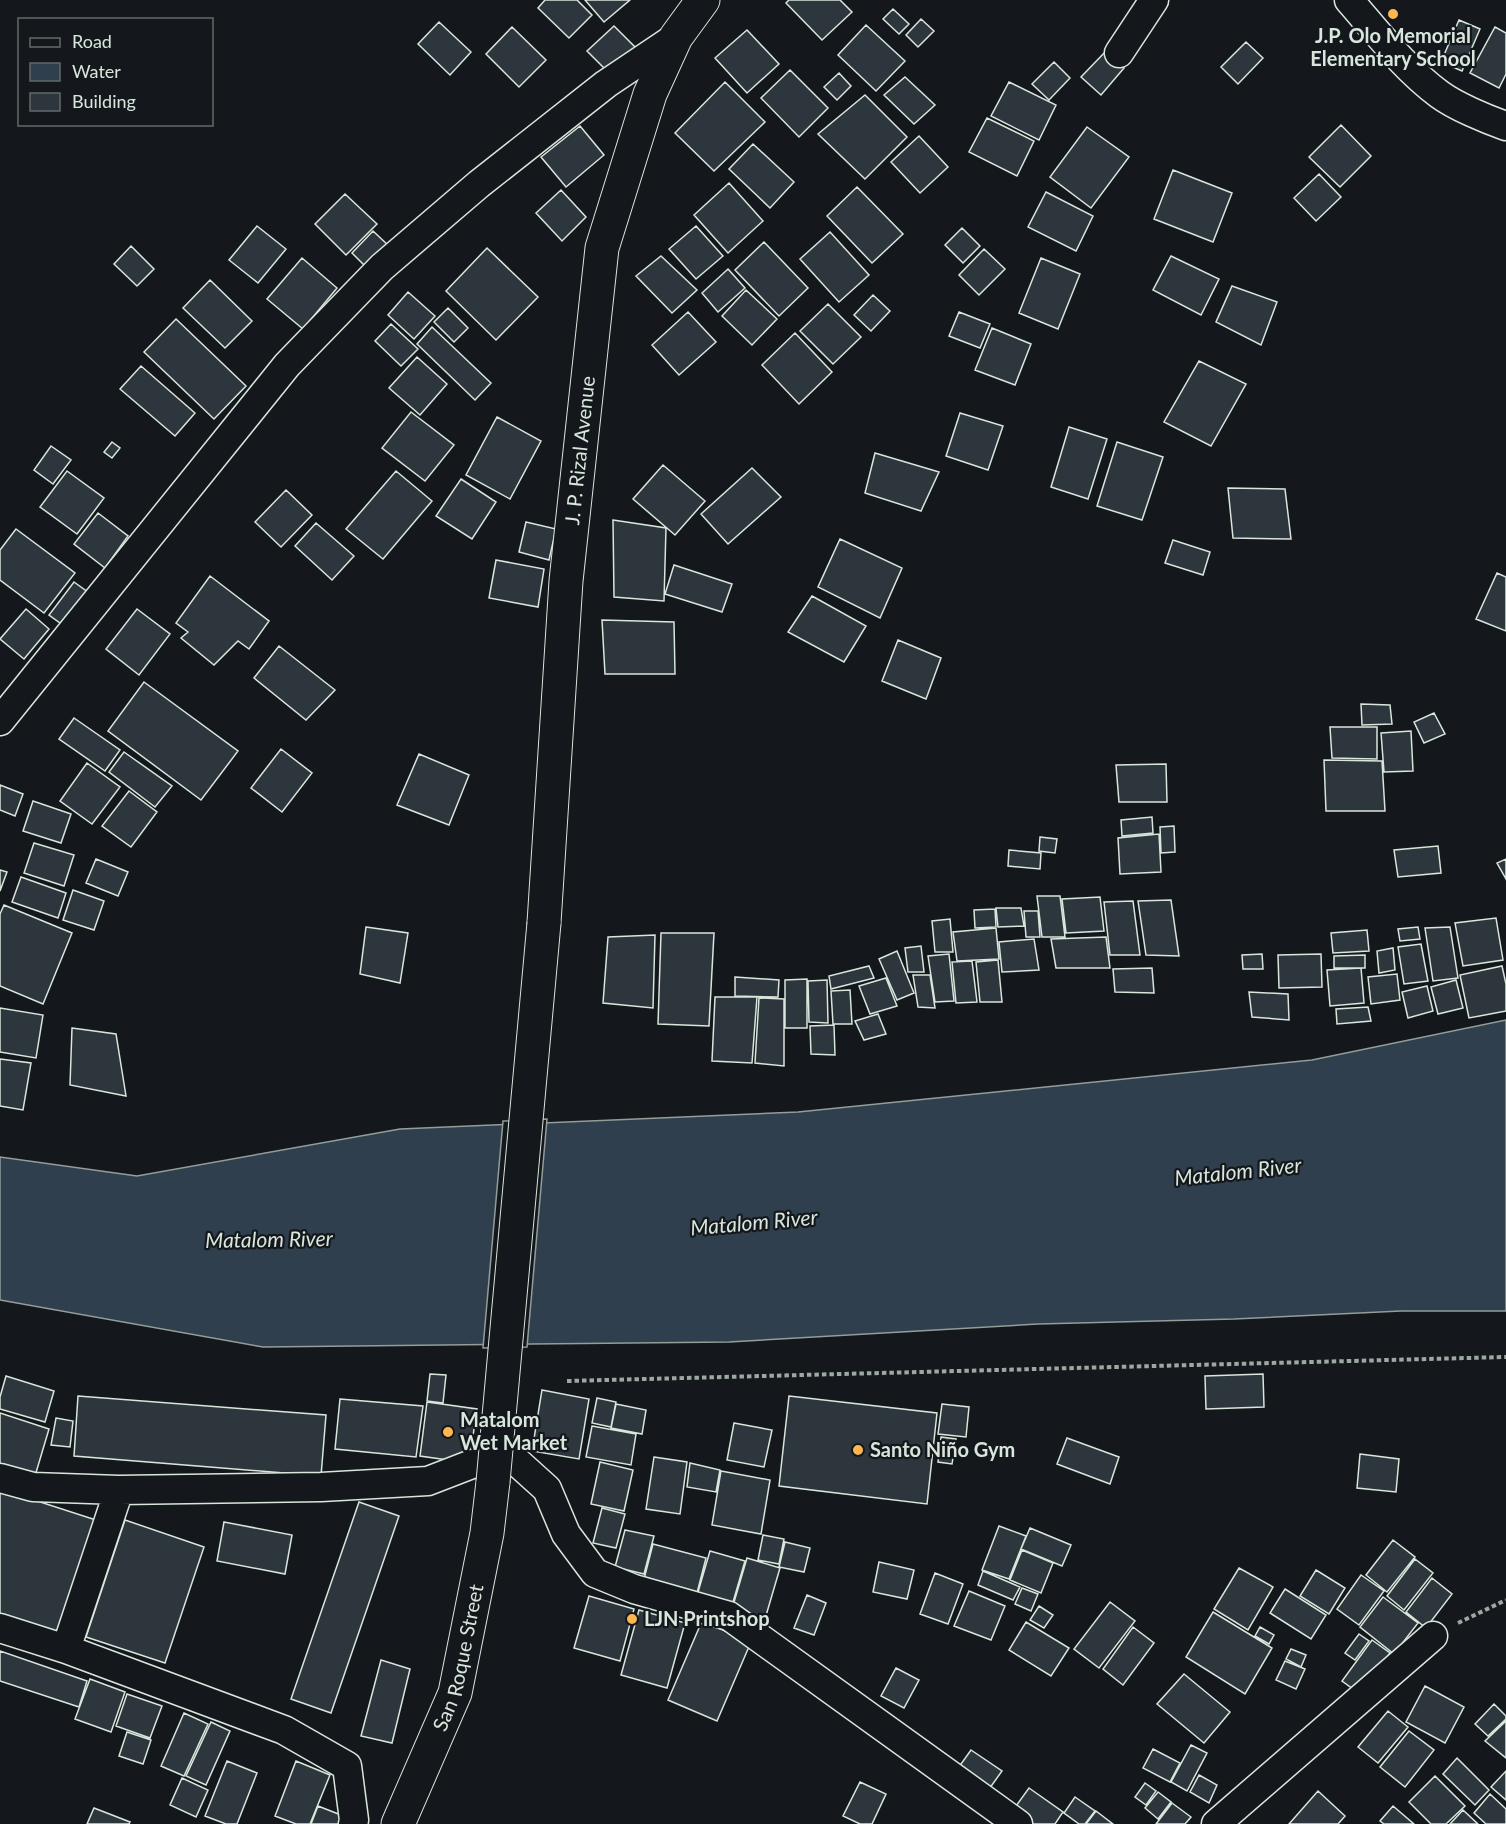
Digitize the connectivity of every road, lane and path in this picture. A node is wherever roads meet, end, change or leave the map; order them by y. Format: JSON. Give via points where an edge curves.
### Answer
{"nodes":[{"id":1,"x":703,"y":0,"type":"edge"},
{"id":2,"x":1154,"y":0,"type":"edge"},
{"id":3,"x":1349,"y":0,"type":"edge"},
{"id":4,"x":676,"y":37,"type":"junction"},
{"id":5,"x":1119,"y":54,"type":"dead end"},
{"id":6,"x":1506,"y":126,"type":"edge"},
{"id":7,"x":0,"y":721,"type":"edge"},
{"id":8,"x":1506,"y":1357,"type":"edge"},
{"id":9,"x":567,"y":1381,"type":"dead end"},
{"id":10,"x":494,"y":1469,"type":"junction"},
{"id":11,"x":0,"y":1478,"type":"edge"},
{"id":12,"x":118,"y":1491,"type":"junction"},
{"id":13,"x":1506,"y":1599,"type":"edge"},
{"id":14,"x":0,"y":1628,"type":"edge"},
{"id":15,"x":1433,"y":1636,"type":"joint"},
{"id":16,"x":66,"y":1649,"type":"junction"},
{"id":17,"x":353,"y":1824,"type":"edge"},
{"id":18,"x":398,"y":1824,"type":"edge"},
{"id":19,"x":1018,"y":1824,"type":"edge"},
{"id":20,"x":1216,"y":1824,"type":"edge"}],
"edges":[{"from":1,"to":4,"type":"main road","name":"J. P. Rizal Avenue"},
{"from":2,"to":5,"type":"street"},
{"from":3,"to":6,"type":"street","via":[[1403,62],[1440,95]]},
{"from":4,"to":7,"type":"street","via":[[606,84],[382,267],[287,365]]},
{"from":4,"to":10,"type":"main road","name":"J. P. Rizal Avenue","bridge":true,"via":[[650,94],[602,248],[566,581],[544,923]]},
{"from":8,"to":9,"type":"path"},
{"from":10,"to":12,"type":"street","via":[[428,1481]]},
{"from":10,"to":18,"type":"main road","name":"San Roque Street","via":[[487,1533],[455,1693]]},
{"from":10,"to":19,"type":"street","via":[[547,1489],[566,1534],[595,1573],[634,1589],[729,1616]]},
{"from":11,"to":12,"type":"street","via":[[33,1487]]},
{"from":12,"to":16,"type":"street"},
{"from":13,"to":15,"type":"path"},
{"from":14,"to":16,"type":"street"},
{"from":15,"to":20,"type":"street"},
{"from":16,"to":17,"type":"street","via":[[284,1730],[347,1766]]}]}
